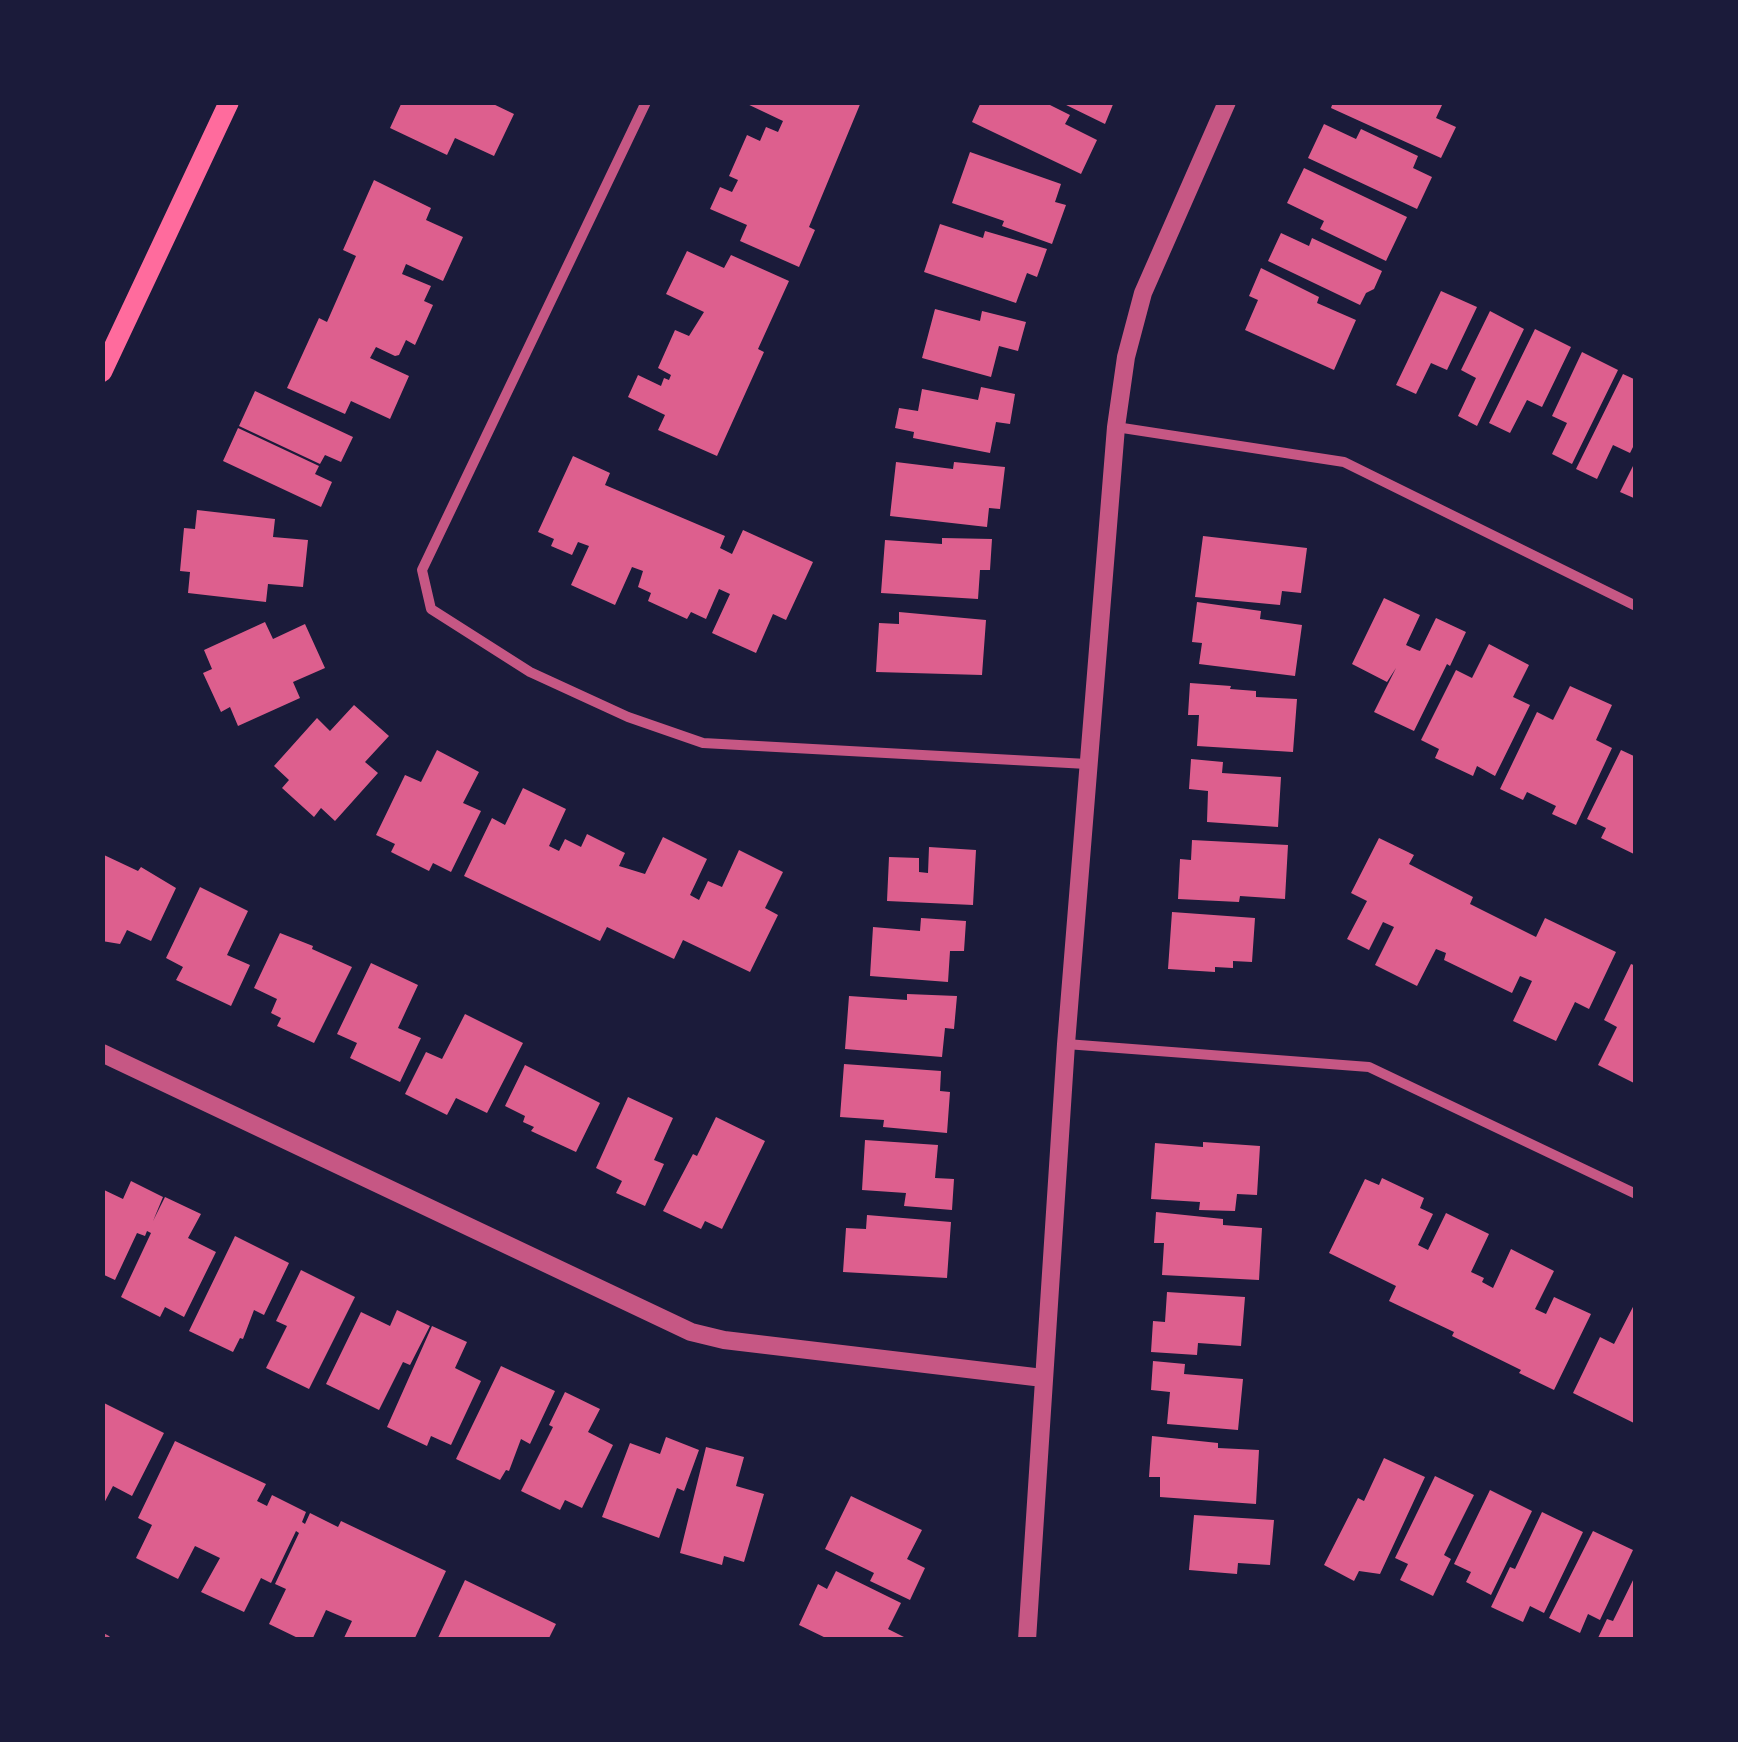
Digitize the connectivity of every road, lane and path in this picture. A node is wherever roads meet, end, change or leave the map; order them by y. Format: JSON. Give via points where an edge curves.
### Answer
{"nodes":[{"id":1,"x":229,"y":102,"type":"edge"},
{"id":2,"x":646,"y":102,"type":"edge"},
{"id":3,"x":1228,"y":102,"type":"edge"},
{"id":4,"x":102,"y":372,"type":"edge"},
{"id":5,"x":1116,"y":427,"type":"junction"},
{"id":6,"x":1636,"y":606,"type":"edge"},
{"id":7,"x":1087,"y":764,"type":"junction"},
{"id":8,"x":1066,"y":1044,"type":"junction"},
{"id":9,"x":102,"y":1053,"type":"edge"},
{"id":10,"x":1636,"y":1194,"type":"edge"},
{"id":11,"x":1043,"y":1378,"type":"junction"},
{"id":12,"x":1028,"y":1640,"type":"edge"}],
"edges":[{"from":1,"to":4,"type":"main road"},
{"from":2,"to":7,"type":"street","via":[[422,570],[432,609],[530,672],[704,743]]},
{"from":3,"to":5,"type":"street","via":[[1143,294]]},
{"from":5,"to":6,"type":"street","via":[[1344,462]]},
{"from":5,"to":7,"type":"street"},
{"from":7,"to":8,"type":"street"},
{"from":8,"to":10,"type":"street","via":[[1370,1067]]},
{"from":8,"to":11,"type":"street"},
{"from":9,"to":11,"type":"street","via":[[691,1332]]},
{"from":11,"to":12,"type":"street"}]}
